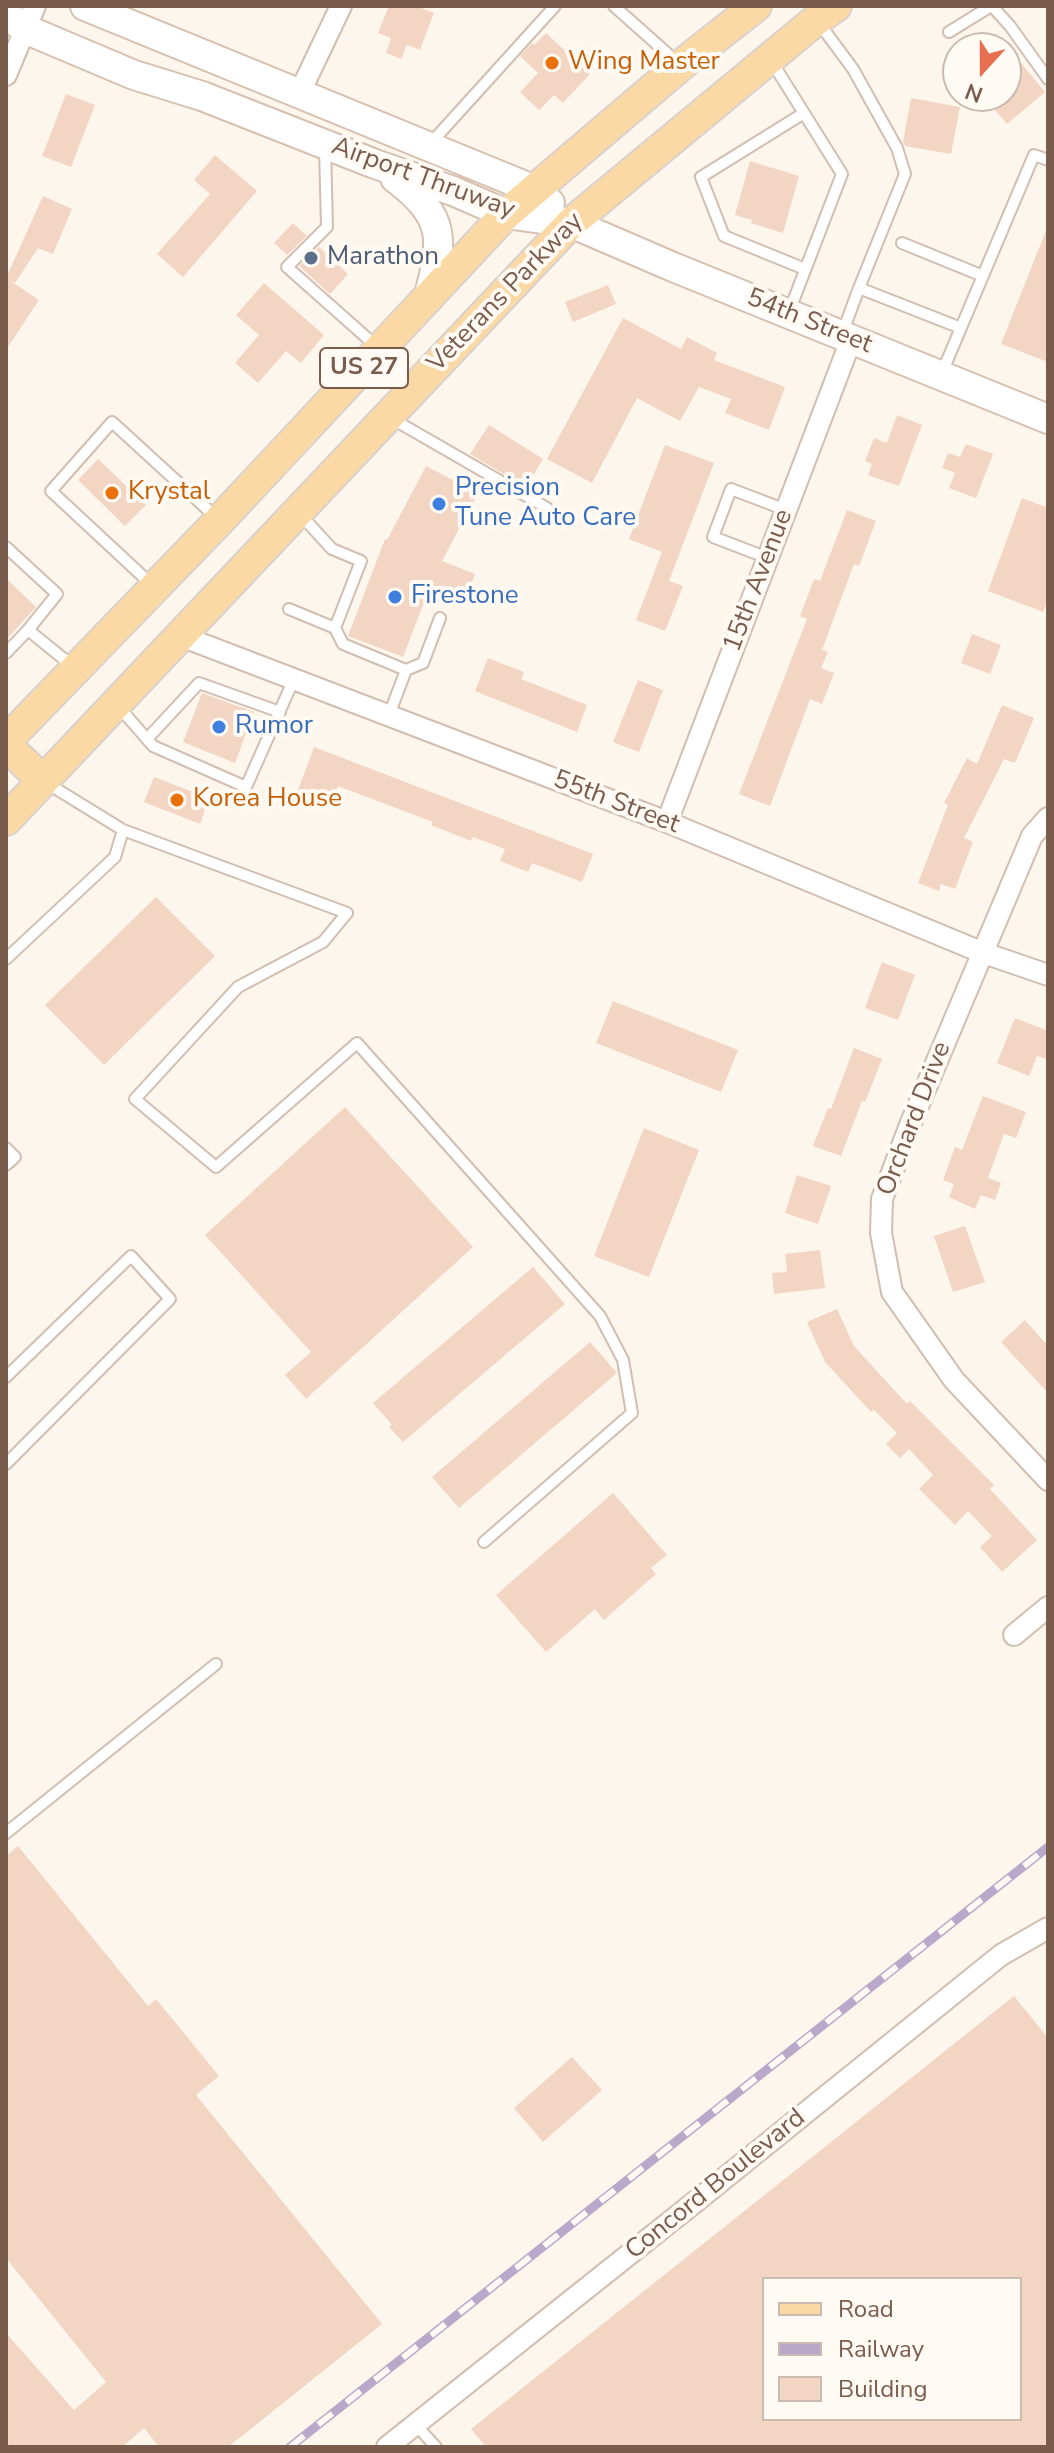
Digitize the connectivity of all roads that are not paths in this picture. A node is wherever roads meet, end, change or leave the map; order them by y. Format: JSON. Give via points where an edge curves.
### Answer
{"nodes":[{"id":1,"x":85,"y":6,"type":"edge"},
{"id":2,"x":341,"y":6,"type":"edge"},
{"id":3,"x":555,"y":6,"type":"edge"},
{"id":4,"x":614,"y":6,"type":"edge"},
{"id":5,"x":991,"y":6,"type":"edge"},
{"id":6,"x":826,"y":13,"type":"edge"},
{"id":7,"x":739,"y":15,"type":"edge"},
{"id":8,"x":22,"y":16,"type":"edge"},
{"id":9,"x":949,"y":32,"type":"dead end"},
{"id":10,"x":770,"y":58,"type":"junction"},
{"id":11,"x":681,"y":65,"type":"junction"},
{"id":12,"x":6,"y":75,"type":"edge"},
{"id":13,"x":1048,"y":79,"type":"edge"},
{"id":14,"x":300,"y":92,"type":"junction"},
{"id":15,"x":804,"y":113,"type":"junction"},
{"id":16,"x":325,"y":144,"type":"junction"},
{"id":17,"x":428,"y":145,"type":"junction"},
{"id":18,"x":1048,"y":160,"type":"edge"},
{"id":19,"x":375,"y":164,"type":"junction"},
{"id":20,"x":535,"y":190,"type":"junction"},
{"id":21,"x":506,"y":214,"type":"junction"},
{"id":22,"x":571,"y":223,"type":"junction"},
{"id":23,"x":902,"y":243,"type":"dead end"},
{"id":24,"x":805,"y":269,"type":"junction"},
{"id":25,"x":983,"y":276,"type":"junction"},
{"id":26,"x":859,"y":288,"type":"junction"},
{"id":27,"x":428,"y":299,"type":"junction"},
{"id":28,"x":788,"y":314,"type":"junction"},
{"id":29,"x":961,"y":328,"type":"junction"},
{"id":30,"x":846,"y":338,"type":"junction"},
{"id":31,"x":380,"y":350,"type":"junction"},
{"id":32,"x":941,"y":376,"type":"junction"},
{"id":33,"x":387,"y":416,"type":"junction"},
{"id":34,"x":1048,"y":419,"type":"edge"},
{"id":35,"x":547,"y":508,"type":"dead end"},
{"id":36,"x":786,"y":510,"type":"junction"},
{"id":37,"x":298,"y":512,"type":"junction"},
{"id":38,"x":220,"y":520,"type":"junction"},
{"id":39,"x":6,"y":547,"type":"edge"},
{"id":40,"x":768,"y":558,"type":"junction"},
{"id":41,"x":155,"y":588,"type":"junction"},
{"id":42,"x":289,"y":609,"type":"dead end"},
{"id":43,"x":440,"y":618,"type":"dead end"},
{"id":44,"x":335,"y":628,"type":"junction"},
{"id":45,"x":28,"y":630,"type":"junction"},
{"id":46,"x":181,"y":636,"type":"junction"},
{"id":47,"x":6,"y":653,"type":"edge"},
{"id":48,"x":76,"y":669,"type":"junction"},
{"id":49,"x":406,"y":670,"type":"junction"},
{"id":50,"x":294,"y":679,"type":"junction"},
{"id":51,"x":116,"y":704,"type":"junction"},
{"id":52,"x":280,"y":712,"type":"junction"},
{"id":53,"x":389,"y":715,"type":"junction"},
{"id":54,"x":147,"y":739,"type":"junction"},
{"id":55,"x":6,"y":743,"type":"edge"},
{"id":56,"x":43,"y":781,"type":"junction"},
{"id":57,"x":1048,"y":818,"type":"edge"},
{"id":58,"x":6,"y":820,"type":"edge"},
{"id":59,"x":667,"y":822,"type":"junction"},
{"id":60,"x":123,"y":830,"type":"junction"},
{"id":61,"x":981,"y":952,"type":"junction"},
{"id":62,"x":6,"y":959,"type":"edge"},
{"id":63,"x":1048,"y":975,"type":"edge"},
{"id":64,"x":6,"y":1148,"type":"edge"},
{"id":65,"x":6,"y":1165,"type":"edge"},
{"id":66,"x":6,"y":1377,"type":"edge"},
{"id":67,"x":6,"y":1464,"type":"edge"},
{"id":68,"x":1048,"y":1480,"type":"edge"},
{"id":69,"x":484,"y":1542,"type":"dead end"},
{"id":70,"x":1048,"y":1607,"type":"edge"},
{"id":71,"x":1014,"y":1635,"type":"dead end"},
{"id":72,"x":216,"y":1664,"type":"dead end"},
{"id":73,"x":6,"y":1833,"type":"edge"},
{"id":74,"x":1048,"y":1928,"type":"edge"},
{"id":75,"x":416,"y":2425,"type":"junction"},
{"id":76,"x":387,"y":2447,"type":"edge"},
{"id":77,"x":436,"y":2447,"type":"edge"}],
"edges":[{"from":1,"to":14,"type":"main road","name":"Airport Thruway"},
{"from":2,"to":14,"type":"street"},
{"from":3,"to":17,"type":"lane"},
{"from":4,"to":11,"type":"lane"},
{"from":5,"to":9,"type":"lane"},
{"from":5,"to":13,"type":"lane"},
{"from":6,"to":10,"type":"main road","name":"Veterans Parkway","number":"US 27"},
{"from":6,"to":26,"type":"lane","via":[[897,148],[905,174]]},
{"from":7,"to":11,"type":"main road","name":"Veterans Parkway","number":"US 27"},
{"from":8,"to":12,"type":"street"},
{"from":8,"to":16,"type":"main road","name":"Airport Thruway","via":[[134,75]]},
{"from":10,"to":15,"type":"lane"},
{"from":10,"to":22,"type":"main road","name":"Veterans Parkway","number":"US 27"},
{"from":11,"to":20,"type":"main road","name":"Veterans Parkway","number":"US 27"},
{"from":14,"to":17,"type":"main road","name":"Airport Thruway"},
{"from":15,"to":24,"type":"lane","via":[[842,174]]},
{"from":15,"to":24,"type":"lane","via":[[701,177],[724,236]]},
{"from":16,"to":19,"type":"main road","name":"Airport Thruway"},
{"from":16,"to":31,"type":"lane","via":[[327,227],[287,267]]},
{"from":17,"to":20,"type":"main road","name":"Airport Thruway"},
{"from":18,"to":25,"type":"lane","via":[[1034,155]]},
{"from":19,"to":21,"type":"main road","name":"Airport Thruway"},
{"from":19,"to":27,"type":"main road","via":[[424,202],[437,227],[439,253]]},
{"from":20,"to":21,"type":"main road","name":"Veterans Parkway","number":"US 27"},
{"from":20,"to":22,"type":"main road","name":"Airport Thruway"},
{"from":21,"to":22,"type":"main road","name":"Airport Thruway"},
{"from":21,"to":27,"type":"main road","name":"Veterans Parkway","number":"US 27"},
{"from":22,"to":28,"type":"main road","name":"54th Street"},
{"from":22,"to":33,"type":"main road","name":"Veterans Parkway","number":"US 27"},
{"from":23,"to":25,"type":"lane"},
{"from":24,"to":28,"type":"lane"},
{"from":25,"to":29,"type":"lane"},
{"from":26,"to":29,"type":"lane"},
{"from":26,"to":30,"type":"lane"},
{"from":27,"to":31,"type":"main road","name":"Veterans Parkway","number":"US 27"},
{"from":28,"to":30,"type":"main road","name":"54th Street"},
{"from":29,"to":32,"type":"lane"},
{"from":30,"to":32,"type":"main road","name":"54th Street"},
{"from":30,"to":36,"type":"street","name":"15th Avenue"},
{"from":31,"to":38,"type":"main road","name":"Veterans Parkway","number":"US 27"},
{"from":32,"to":34,"type":"main road","name":"54th Street"},
{"from":33,"to":35,"type":"lane"},
{"from":33,"to":37,"type":"main road","name":"Veterans Parkway","number":"US 27"},
{"from":36,"to":40,"type":"street","name":"15th Avenue"},
{"from":36,"to":40,"type":"lane","via":[[731,489],[713,537]]},
{"from":37,"to":44,"type":"lane","via":[[332,549],[361,561]]},
{"from":37,"to":46,"type":"main road","name":"Veterans Parkway","number":"US 27"},
{"from":38,"to":41,"type":"main road","name":"Veterans Parkway","number":"US 27"},
{"from":38,"to":41,"type":"lane","via":[[112,422],[51,491]]},
{"from":39,"to":45,"type":"lane","via":[[57,594]]},
{"from":40,"to":59,"type":"street","name":"15th Avenue"},
{"from":41,"to":48,"type":"main road","name":"Veterans Parkway","number":"US 27"},
{"from":42,"to":44,"type":"lane"},
{"from":43,"to":49,"type":"lane","via":[[423,663]]},
{"from":44,"to":49,"type":"lane","via":[[343,644]]},
{"from":45,"to":47,"type":"lane"},
{"from":45,"to":48,"type":"lane"},
{"from":46,"to":50,"type":"street","name":"55th Street"},
{"from":46,"to":51,"type":"main road","name":"Veterans Parkway","number":"US 27"},
{"from":48,"to":55,"type":"main road","name":"Veterans Parkway","number":"US 27"},
{"from":49,"to":53,"type":"lane"},
{"from":50,"to":52,"type":"lane"},
{"from":50,"to":53,"type":"street","name":"55th Street"},
{"from":51,"to":54,"type":"lane"},
{"from":51,"to":56,"type":"main road","name":"Veterans Parkway","number":"US 27"},
{"from":52,"to":54,"type":"lane","via":[[199,683]]},
{"from":52,"to":54,"type":"lane","via":[[246,787]]},
{"from":53,"to":59,"type":"street","name":"55th Street"},
{"from":55,"to":56,"type":"main road"},
{"from":56,"to":58,"type":"main road","name":"Veterans Parkway","number":"US 27"},
{"from":56,"to":60,"type":"lane"},
{"from":57,"to":61,"type":"street","name":"Orchard Drive","via":[[1032,836]]},
{"from":59,"to":61,"type":"street","name":"55th Street"},
{"from":60,"to":62,"type":"lane","via":[[115,857]]},
{"from":60,"to":69,"type":"lane","via":[[347,913],[323,942],[238,987],[135,1099],[216,1167],[357,1043],[600,1316],[623,1360],[632,1413]]},
{"from":61,"to":63,"type":"street","name":"55th Street"},
{"from":61,"to":68,"type":"street","name":"Orchard Drive","via":[[882,1199],[881,1233],[892,1292],[954,1380]]},
{"from":64,"to":65,"type":"lane","via":[[15,1157]]},
{"from":66,"to":67,"type":"lane","via":[[131,1256],[170,1299]]},
{"from":70,"to":71,"type":"street"},
{"from":72,"to":73,"type":"lane"},
{"from":74,"to":75,"type":"street","name":"Concord Boulevard","via":[[1001,1955]]},
{"from":75,"to":76,"type":"street","name":"Concord Boulevard"},
{"from":75,"to":77,"type":"lane"}]}
